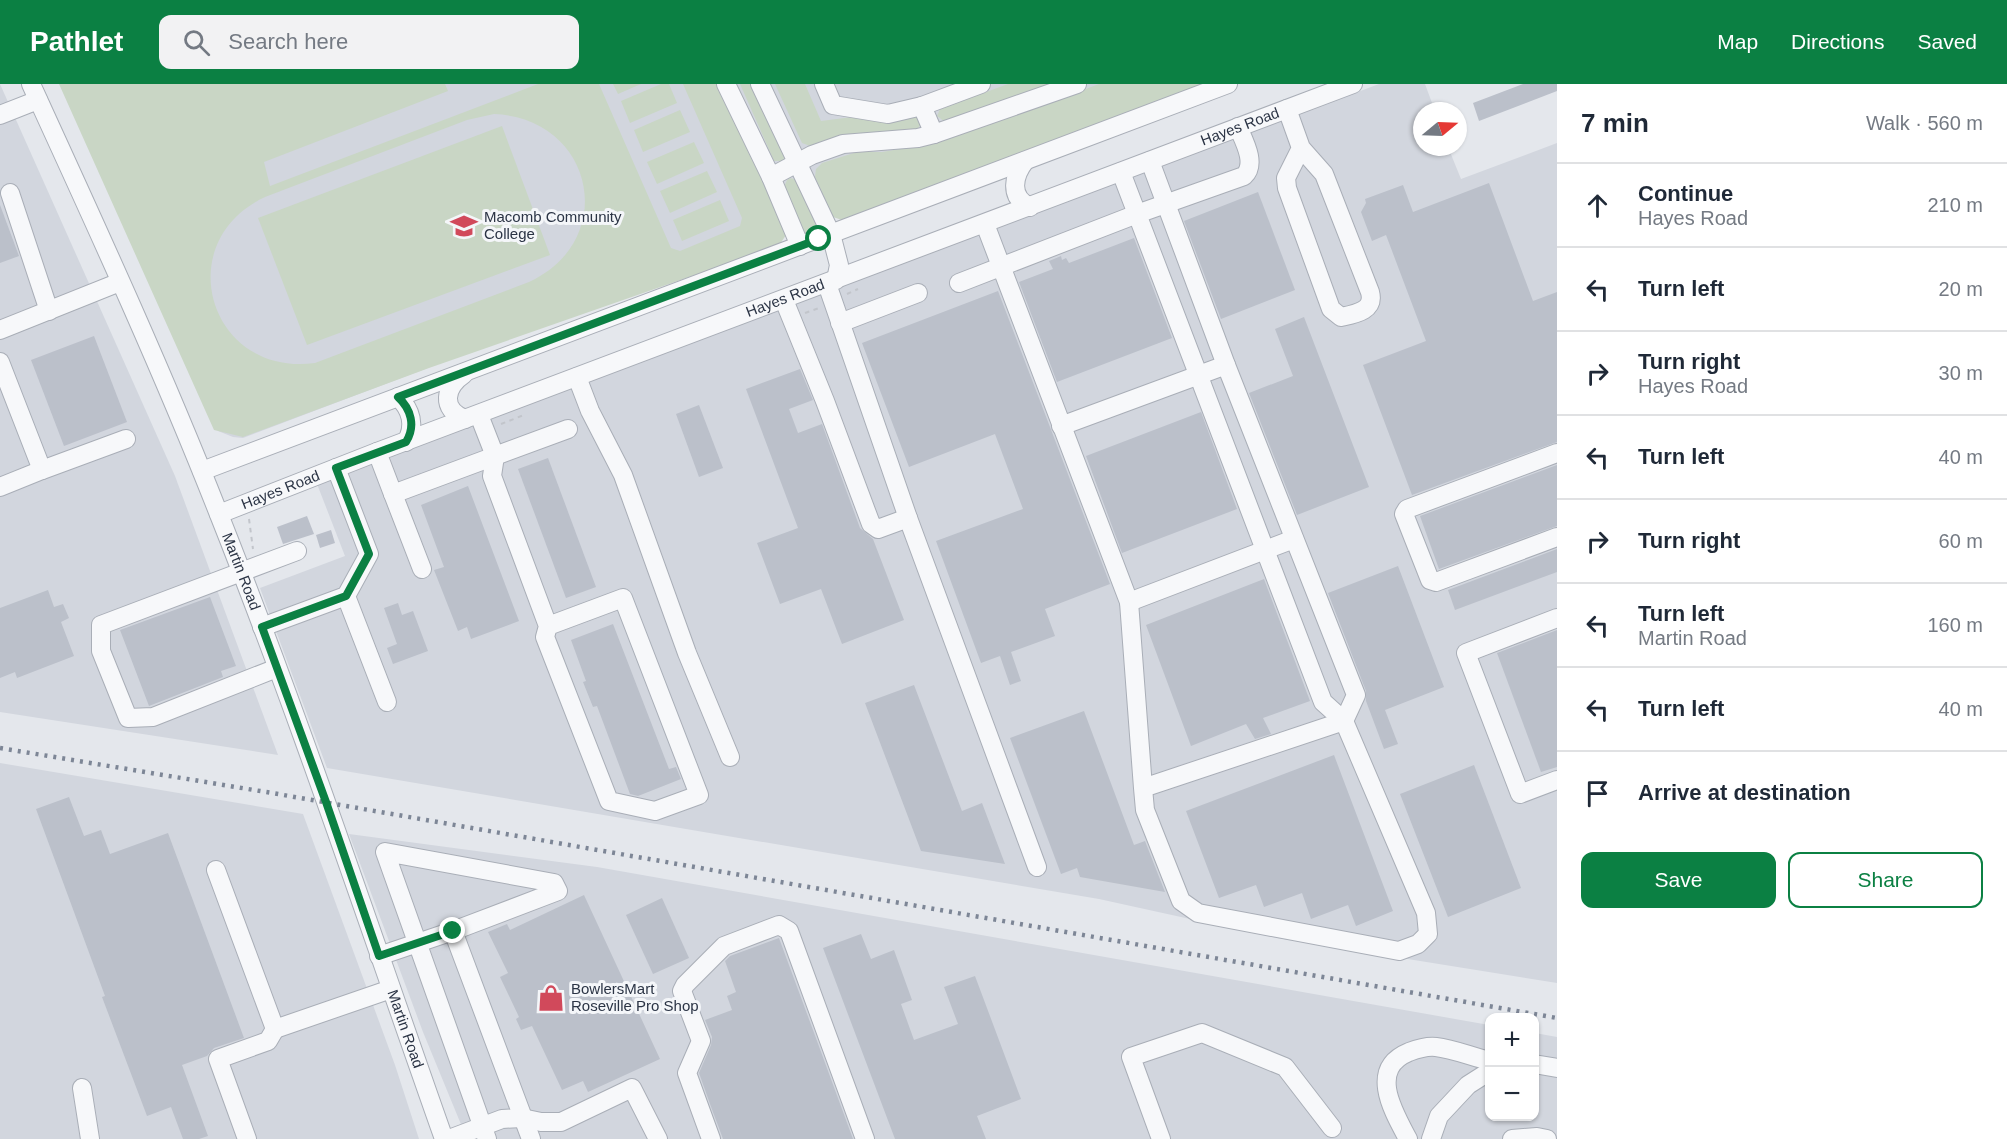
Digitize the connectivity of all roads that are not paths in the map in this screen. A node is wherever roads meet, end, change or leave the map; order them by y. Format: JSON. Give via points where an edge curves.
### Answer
{"nodes":[{"id":1,"x":726,"y":84,"type":"edge"},
{"id":2,"x":760,"y":84,"type":"edge"},
{"id":3,"x":824,"y":84,"type":"edge"},
{"id":4,"x":981,"y":84,"type":"edge"},
{"id":5,"x":1077,"y":84,"type":"edge"},
{"id":6,"x":1228,"y":84,"type":"edge"},
{"id":7,"x":1353,"y":84,"type":"edge"},
{"id":8,"x":1316,"y":91,"type":"edge"},
{"id":9,"x":35,"y":92,"type":"edge"},
{"id":10,"x":922,"y":106,"type":"junction"},
{"id":11,"x":1287,"y":109,"type":"junction"},
{"id":12,"x":0,"y":115,"type":"edge"},
{"id":13,"x":1238,"y":127,"type":"junction"},
{"id":14,"x":934,"y":134,"type":"junction"},
{"id":15,"x":1301,"y":148,"type":"junction"},
{"id":16,"x":1025,"y":161,"type":"junction"},
{"id":17,"x":1150,"y":161,"type":"junction"},
{"id":18,"x":798,"y":164,"type":"junction"},
{"id":19,"x":1121,"y":172,"type":"junction"},
{"id":20,"x":771,"y":177,"type":"junction"},
{"id":21,"x":10,"y":193,"type":"dead end"},
{"id":22,"x":1166,"y":204,"type":"junction"},
{"id":23,"x":1030,"y":207,"type":"junction"},
{"id":24,"x":1137,"y":214,"type":"junction"},
{"id":25,"x":984,"y":224,"type":"junction"},
{"id":26,"x":831,"y":234,"type":"junction"},
{"id":27,"x":801,"y":246,"type":"junction"},
{"id":28,"x":1001,"y":267,"type":"junction"},
{"id":29,"x":120,"y":282,"type":"junction"},
{"id":30,"x":831,"y":282,"type":"junction"},
{"id":31,"x":959,"y":283,"type":"dead end"},
{"id":32,"x":918,"y":293,"type":"dead end"},
{"id":33,"x":784,"y":300,"type":"junction"},
{"id":34,"x":49,"y":311,"type":"junction"},
{"id":35,"x":840,"y":323,"type":"junction"},
{"id":36,"x":0,"y":330,"type":"edge"},
{"id":37,"x":0,"y":362,"type":"edge"},
{"id":38,"x":1226,"y":365,"type":"junction"},
{"id":39,"x":471,"y":370,"type":"junction"},
{"id":40,"x":1198,"y":375,"type":"junction"},
{"id":41,"x":577,"y":377,"type":"junction"},
{"id":42,"x":5,"y":391,"type":"edge"},
{"id":43,"x":398,"y":397,"type":"junction"},
{"id":44,"x":472,"y":417,"type":"junction"},
{"id":45,"x":1061,"y":426,"type":"junction"},
{"id":46,"x":568,"y":429,"type":"dead end"},
{"id":47,"x":126,"y":439,"type":"dead end"},
{"id":48,"x":406,"y":442,"type":"junction"},
{"id":49,"x":377,"y":452,"type":"junction"},
{"id":50,"x":1557,"y":453,"type":"edge"},
{"id":51,"x":495,"y":456,"type":"junction"},
{"id":52,"x":336,"y":468,"type":"junction"},
{"id":53,"x":42,"y":470,"type":"junction"},
{"id":54,"x":202,"y":471,"type":"junction"},
{"id":55,"x":2,"y":479,"type":"edge"},
{"id":56,"x":393,"y":494,"type":"junction"},
{"id":57,"x":219,"y":514,"type":"junction"},
{"id":58,"x":908,"y":518,"type":"junction"},
{"id":59,"x":1557,"y":537,"type":"edge"},
{"id":60,"x":1294,"y":539,"type":"junction"},
{"id":61,"x":1265,"y":550,"type":"junction"},
{"id":62,"x":297,"y":551,"type":"dead end"},
{"id":63,"x":422,"y":569,"type":"dead end"},
{"id":64,"x":241,"y":572,"type":"junction"},
{"id":65,"x":346,"y":596,"type":"junction"},
{"id":66,"x":1129,"y":602,"type":"junction"},
{"id":67,"x":1557,"y":618,"type":"edge"},
{"id":68,"x":548,"y":626,"type":"junction"},
{"id":69,"x":262,"y":627,"type":"junction"},
{"id":70,"x":277,"y":668,"type":"junction"},
{"id":71,"x":387,"y":702,"type":"dead end"},
{"id":72,"x":1344,"y":721,"type":"junction"},
{"id":73,"x":730,"y":757,"type":"dead end"},
{"id":74,"x":1557,"y":780,"type":"edge"},
{"id":75,"x":1143,"y":788,"type":"junction"},
{"id":76,"x":1037,"y":867,"type":"dead end"},
{"id":77,"x":216,"y":870,"type":"dead end"},
{"id":78,"x":453,"y":931,"type":"junction"},
{"id":79,"x":418,"y":943,"type":"junction"},
{"id":80,"x":379,"y":956,"type":"junction"},
{"id":81,"x":391,"y":989,"type":"junction"},
{"id":82,"x":275,"y":1029,"type":"junction"},
{"id":83,"x":1485,"y":1060,"type":"edge"},
{"id":84,"x":1539,"y":1065,"type":"edge"},
{"id":85,"x":1557,"y":1068,"type":"edge"},
{"id":86,"x":1485,"y":1074,"type":"edge"},
{"id":87,"x":82,"y":1088,"type":"dead end"},
{"id":88,"x":522,"y":1118,"type":"junction"},
{"id":89,"x":1332,"y":1128,"type":"dead end"},
{"id":90,"x":485,"y":1133,"type":"edge"},
{"id":91,"x":90,"y":1139,"type":"edge"},
{"id":92,"x":247,"y":1139,"type":"edge"},
{"id":93,"x":447,"y":1139,"type":"edge"},
{"id":94,"x":531,"y":1139,"type":"edge"},
{"id":95,"x":658,"y":1139,"type":"edge"},
{"id":96,"x":711,"y":1139,"type":"edge"},
{"id":97,"x":865,"y":1139,"type":"edge"},
{"id":98,"x":1161,"y":1139,"type":"edge"},
{"id":99,"x":1408,"y":1139,"type":"edge"},
{"id":100,"x":1431,"y":1139,"type":"edge"},
{"id":101,"x":1512,"y":1139,"type":"edge"},
{"id":102,"x":1547,"y":1139,"type":"edge"}],
"edges":[{"from":1,"to":20,"type":"street"},
{"from":2,"to":18,"type":"street"},
{"from":3,"to":10,"type":"street","via":[[833,105],[888,114]]},
{"from":4,"to":10,"type":"street"},
{"from":5,"to":14,"type":"street"},
{"from":6,"to":16,"type":"street"},
{"from":7,"to":8,"type":"street","name":"Hayes Road"},
{"from":8,"to":11,"type":"street","name":"Hayes Road"},
{"from":9,"to":12,"type":"street"},
{"from":9,"to":29,"type":"street","name":"Martin Road"},
{"from":10,"to":14,"type":"street"},
{"from":11,"to":13,"type":"street","name":"Hayes Road"},
{"from":11,"to":15,"type":"street"},
{"from":13,"to":17,"type":"street","name":"Hayes Road"},
{"from":13,"to":22,"type":"street","via":[[1248,154],[1248,173]]},
{"from":14,"to":18,"type":"street","via":[[843,144]]},
{"from":15,"to":15,"type":"street","via":[[1324,174],[1370,292],[1370,306],[1360,313],[1341,317],[1331,309],[1287,188],[1286,178]]},
{"from":16,"to":23,"type":"street","via":[[1018,170],[1015,188]]},
{"from":16,"to":26,"type":"street"},
{"from":17,"to":19,"type":"street","name":"Hayes Road"},
{"from":17,"to":22,"type":"street"},
{"from":18,"to":20,"type":"street"},
{"from":18,"to":26,"type":"street"},
{"from":19,"to":23,"type":"street","name":"Hayes Road"},
{"from":19,"to":24,"type":"street"},
{"from":20,"to":27,"type":"street"},
{"from":21,"to":34,"type":"street"},
{"from":22,"to":24,"type":"street"},
{"from":22,"to":38,"type":"street"},
{"from":23,"to":25,"type":"street","name":"Hayes Road"},
{"from":24,"to":28,"type":"street"},
{"from":24,"to":40,"type":"street"},
{"from":25,"to":28,"type":"street"},
{"from":25,"to":30,"type":"street","name":"Hayes Road"},
{"from":26,"to":27,"type":"street"},
{"from":26,"to":30,"type":"street","via":[[839,265]]},
{"from":27,"to":39,"type":"street"},
{"from":28,"to":31,"type":"street"},
{"from":28,"to":45,"type":"street"},
{"from":29,"to":34,"type":"street"},
{"from":29,"to":54,"type":"street","name":"Martin Road"},
{"from":30,"to":33,"type":"street","name":"Hayes Road"},
{"from":30,"to":35,"type":"street"},
{"from":32,"to":35,"type":"street"},
{"from":33,"to":41,"type":"street","name":"Hayes Road"},
{"from":33,"to":58,"type":"street","via":[[871,524],[878,529]]},
{"from":34,"to":36,"type":"street"},
{"from":35,"to":58,"type":"street"},
{"from":37,"to":42,"type":"street"},
{"from":38,"to":40,"type":"street"},
{"from":38,"to":60,"type":"street"},
{"from":39,"to":43,"type":"street"},
{"from":39,"to":44,"type":"street","via":[[454,381],[448,398],[453,413]]},
{"from":40,"to":45,"type":"street"},
{"from":40,"to":61,"type":"street"},
{"from":41,"to":44,"type":"street","name":"Hayes Road"},
{"from":41,"to":73,"type":"street","via":[[623,475],[687,653]]},
{"from":42,"to":53,"type":"street"},
{"from":43,"to":48,"type":"street","via":[[411,418]]},
{"from":43,"to":54,"type":"street"},
{"from":44,"to":48,"type":"street","name":"Hayes Road"},
{"from":44,"to":51,"type":"street"},
{"from":45,"to":66,"type":"street"},
{"from":46,"to":51,"type":"street"},
{"from":47,"to":53,"type":"street"},
{"from":48,"to":49,"type":"street","name":"Hayes Road"},
{"from":49,"to":52,"type":"street","name":"Hayes Road"},
{"from":49,"to":56,"type":"street"},
{"from":50,"to":59,"type":"street","via":[[1407,509],[1404,514],[1430,580],[1436,582]]},
{"from":51,"to":56,"type":"street"},
{"from":51,"to":68,"type":"street","via":[[492,476]]},
{"from":52,"to":57,"type":"street","name":"Hayes Road"},
{"from":52,"to":65,"type":"street","via":[[369,554]]},
{"from":53,"to":55,"type":"street"},
{"from":54,"to":57,"type":"street","name":"Martin Road"},
{"from":56,"to":63,"type":"street"},
{"from":57,"to":64,"type":"street","name":"Martin Road"},
{"from":58,"to":76,"type":"street"},
{"from":60,"to":61,"type":"street"},
{"from":60,"to":72,"type":"street","via":[[1356,695]]},
{"from":61,"to":66,"type":"street"},
{"from":61,"to":72,"type":"street","via":[[1323,702]]},
{"from":62,"to":64,"type":"street"},
{"from":64,"to":69,"type":"street","name":"Martin Road"},
{"from":64,"to":70,"type":"street","via":[[101,625],[101,651],[128,718],[153,717]]},
{"from":65,"to":69,"type":"street"},
{"from":65,"to":71,"type":"street"},
{"from":66,"to":75,"type":"street"},
{"from":67,"to":74,"type":"street","via":[[1466,653],[1520,794]]},
{"from":68,"to":68,"type":"street","via":[[545,637],[609,801],[655,811],[699,795],[623,598]]},
{"from":69,"to":70,"type":"street","name":"Martin Road"},
{"from":70,"to":80,"type":"street","name":"Martin Road"},
{"from":72,"to":75,"type":"street"},
{"from":72,"to":75,"type":"street","via":[[1426,913],[1428,934],[1418,944],[1399,951],[1198,913],[1181,901],[1145,810]]},
{"from":77,"to":82,"type":"street"},
{"from":78,"to":79,"type":"street"},
{"from":78,"to":79,"type":"street","via":[[558,891],[554,883],[385,852]]},
{"from":78,"to":88,"type":"street"},
{"from":79,"to":80,"type":"street"},
{"from":79,"to":90,"type":"street"},
{"from":80,"to":81,"type":"street","name":"Martin Road"},
{"from":81,"to":82,"type":"street"},
{"from":81,"to":93,"type":"street","name":"Martin Road"},
{"from":82,"to":92,"type":"street","via":[[268,1041],[218,1059]]},
{"from":83,"to":99,"type":"street","via":[[1434,1046],[1400,1056],[1390,1065],[1387,1094]]},
{"from":84,"to":85,"type":"street"},
{"from":86,"to":100,"type":"street","via":[[1468,1085],[1439,1116]]},
{"from":87,"to":91,"type":"street"},
{"from":88,"to":90,"type":"street","via":[[502,1119]]},
{"from":88,"to":94,"type":"street"},
{"from":88,"to":95,"type":"street","via":[[561,1122],[632,1088]]},
{"from":89,"to":98,"type":"street","via":[[1285,1067],[1202,1033],[1131,1057]]},
{"from":90,"to":93,"type":"street"},
{"from":96,"to":97,"type":"street","via":[[687,1074],[700,1041],[682,991],[724,946],[779,925],[789,932]]},
{"from":101,"to":102,"type":"street"}]}
